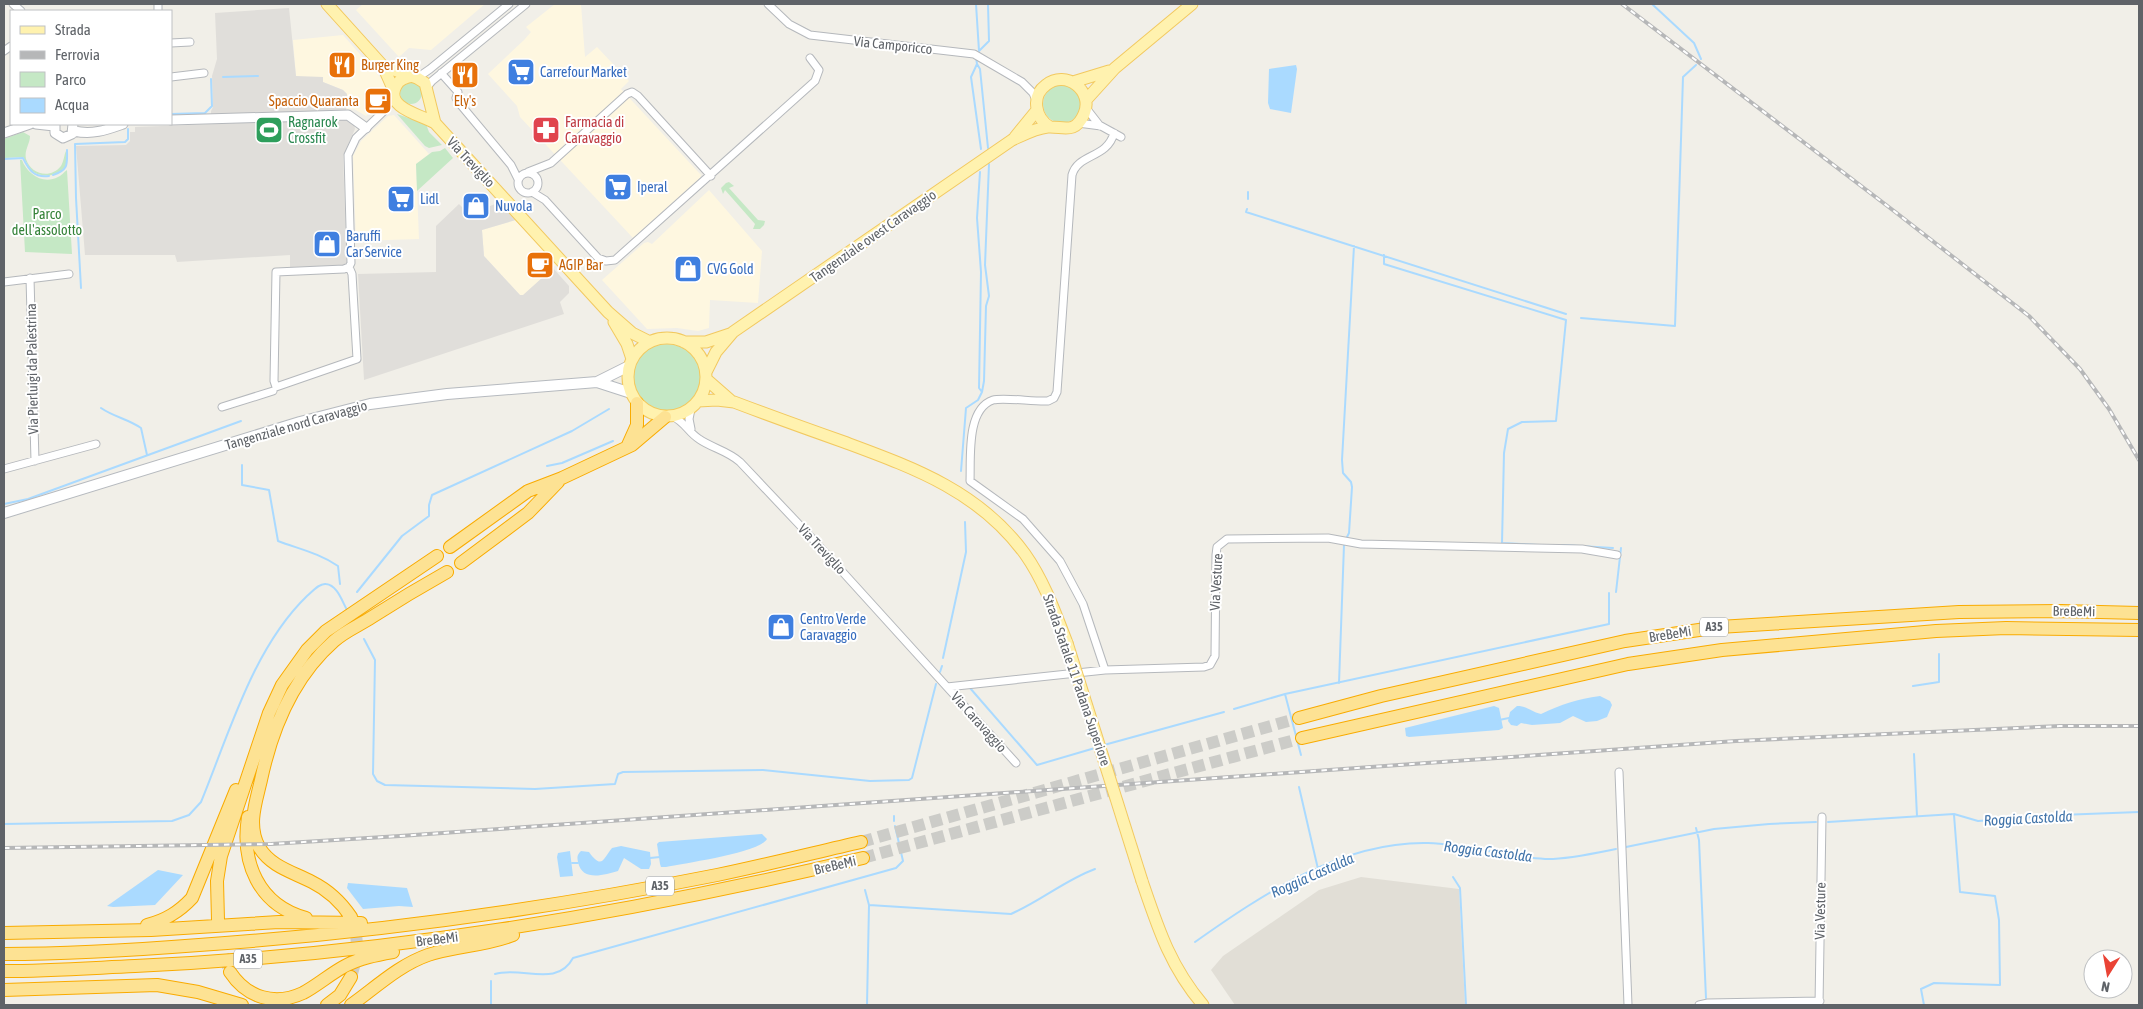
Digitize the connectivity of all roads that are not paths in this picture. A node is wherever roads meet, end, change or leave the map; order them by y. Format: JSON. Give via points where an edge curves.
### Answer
{"nodes":[{"id":1,"x":327,"y":4,"type":"edge"},
{"id":2,"x":509,"y":4,"type":"edge"},
{"id":3,"x":526,"y":4,"type":"edge"},
{"id":4,"x":768,"y":4,"type":"edge"},
{"id":5,"x":1192,"y":4,"type":"edge"},
{"id":6,"x":503,"y":9,"type":"junction"},
{"id":7,"x":510,"y":17,"type":"junction"},
{"id":8,"x":190,"y":42,"type":"dead end"},
{"id":9,"x":172,"y":43,"type":"edge"},
{"id":10,"x":810,"y":58,"type":"dead end"},
{"id":11,"x":383,"y":66,"type":"junction"},
{"id":12,"x":1115,"y":68,"type":"junction"},
{"id":13,"x":204,"y":73,"type":"dead end"},
{"id":14,"x":441,"y":73,"type":"junction"},
{"id":15,"x":172,"y":77,"type":"edge"},
{"id":16,"x":415,"y":77,"type":"junction"},
{"id":17,"x":1022,"y":82,"type":"junction"},
{"id":18,"x":1073,"y":82,"type":"junction"},
{"id":19,"x":1046,"y":85,"type":"junction"},
{"id":20,"x":427,"y":92,"type":"junction"},
{"id":21,"x":394,"y":93,"type":"junction"},
{"id":22,"x":1086,"y":104,"type":"junction"},
{"id":23,"x":1037,"y":105,"type":"junction"},
{"id":24,"x":404,"y":109,"type":"junction"},
{"id":25,"x":384,"y":111,"type":"junction"},
{"id":26,"x":172,"y":120,"type":"edge"},
{"id":27,"x":1078,"y":122,"type":"junction"},
{"id":28,"x":435,"y":123,"type":"junction"},
{"id":29,"x":27,"y":125,"type":"edge"},
{"id":30,"x":55,"y":125,"type":"edge"},
{"id":31,"x":120,"y":125,"type":"edge"},
{"id":32,"x":1101,"y":126,"type":"junction"},
{"id":33,"x":73,"y":127,"type":"edge"},
{"id":34,"x":1050,"y":127,"type":"junction"},
{"id":35,"x":366,"y":128,"type":"junction"},
{"id":36,"x":4,"y":133,"type":"edge"},
{"id":37,"x":1114,"y":133,"type":"junction"},
{"id":38,"x":1121,"y":137,"type":"dead end"},
{"id":39,"x":1012,"y":140,"type":"junction"},
{"id":40,"x":512,"y":165,"type":"junction"},
{"id":41,"x":543,"y":166,"type":"junction"},
{"id":42,"x":526,"y":172,"type":"junction"},
{"id":43,"x":711,"y":176,"type":"junction"},
{"id":44,"x":518,"y":179,"type":"junction"},
{"id":45,"x":538,"y":183,"type":"junction"},
{"id":46,"x":532,"y":192,"type":"junction"},
{"id":47,"x":545,"y":200,"type":"junction"},
{"id":48,"x":349,"y":267,"type":"junction"},
{"id":49,"x":69,"y":274,"type":"dead end"},
{"id":50,"x":30,"y":278,"type":"junction"},
{"id":51,"x":4,"y":282,"type":"edge"},
{"id":52,"x":608,"y":312,"type":"junction"},
{"id":53,"x":734,"y":332,"type":"junction"},
{"id":54,"x":650,"y":342,"type":"junction"},
{"id":55,"x":684,"y":342,"type":"junction"},
{"id":56,"x":631,"y":362,"type":"junction"},
{"id":57,"x":706,"y":375,"type":"junction"},
{"id":58,"x":597,"y":382,"type":"junction"},
{"id":59,"x":273,"y":391,"type":"dead end"},
{"id":60,"x":634,"y":398,"type":"junction"},
{"id":61,"x":734,"y":402,"type":"junction"},
{"id":62,"x":694,"y":405,"type":"junction"},
{"id":63,"x":222,"y":406,"type":"dead end"},
{"id":64,"x":668,"y":416,"type":"junction"},
{"id":65,"x":691,"y":430,"type":"junction"},
{"id":66,"x":96,"y":444,"type":"dead end"},
{"id":67,"x":625,"y":448,"type":"junction"},
{"id":68,"x":35,"y":461,"type":"junction"},
{"id":69,"x":4,"y":469,"type":"edge"},
{"id":70,"x":562,"y":478,"type":"junction"},
{"id":71,"x":4,"y":513,"type":"edge"},
{"id":72,"x":450,"y":547,"type":"dead end"},
{"id":73,"x":1617,"y":555,"type":"dead end"},
{"id":74,"x":437,"y":556,"type":"dead end"},
{"id":75,"x":461,"y":563,"type":"dead end"},
{"id":76,"x":447,"y":572,"type":"dead end"},
{"id":77,"x":2139,"y":613,"type":"edge"},
{"id":78,"x":2139,"y":630,"type":"edge"},
{"id":79,"x":1106,"y":670,"type":"junction"},
{"id":80,"x":945,"y":684,"type":"junction"},
{"id":81,"x":1299,"y":718,"type":"tunnel mouth"},
{"id":82,"x":260,"y":738,"type":"junction"},
{"id":83,"x":1302,"y":738,"type":"tunnel mouth"},
{"id":84,"x":1016,"y":763,"type":"dead end"},
{"id":85,"x":1618,"y":772,"type":"dead end"},
{"id":86,"x":262,"y":776,"type":"junction"},
{"id":87,"x":1822,"y":818,"type":"dead end"},
{"id":88,"x":861,"y":842,"type":"tunnel mouth"},
{"id":89,"x":863,"y":858,"type":"tunnel mouth"},
{"id":90,"x":351,"y":917,"type":"tunnel mouth"},
{"id":91,"x":218,"y":920,"type":"tunnel mouth"},
{"id":92,"x":458,"y":920,"type":"junction"},
{"id":93,"x":323,"y":922,"type":"junction"},
{"id":94,"x":532,"y":926,"type":"junction"},
{"id":95,"x":120,"y":930,"type":"junction"},
{"id":96,"x":490,"y":932,"type":"junction"},
{"id":97,"x":4,"y":933,"type":"edge"},
{"id":98,"x":4,"y":954,"type":"edge"},
{"id":99,"x":4,"y":971,"type":"edge"},
{"id":100,"x":230,"y":972,"type":"tunnel mouth"},
{"id":101,"x":351,"y":977,"type":"tunnel mouth"},
{"id":102,"x":4,"y":990,"type":"edge"},
{"id":103,"x":219,"y":998,"type":"junction"},
{"id":104,"x":1819,"y":1003,"type":"edge"},
{"id":105,"x":233,"y":1005,"type":"edge"},
{"id":106,"x":242,"y":1005,"type":"edge"},
{"id":107,"x":327,"y":1005,"type":"edge"},
{"id":108,"x":351,"y":1005,"type":"edge"},
{"id":109,"x":1203,"y":1005,"type":"edge"},
{"id":110,"x":1628,"y":1005,"type":"edge"},
{"id":111,"x":1699,"y":1005,"type":"edge"}],
"edges":[{"from":1,"to":11,"type":"main road"},
{"from":2,"to":6,"type":"street"},
{"from":3,"to":7,"type":"street"},
{"from":4,"to":17,"type":"street","name":"Via Camporicco","via":[[789,24],[810,35],[965,52]]},
{"from":5,"to":12,"type":"main road"},
{"from":6,"to":7,"type":"street"},
{"from":6,"to":16,"type":"street","via":[[430,69]]},
{"from":7,"to":14,"type":"street"},
{"from":8,"to":9,"type":"street"},
{"from":10,"to":43,"type":"street","via":[[819,70],[815,81],[740,146]]},
{"from":11,"to":16,"type":"main road"},
{"from":11,"to":21,"type":"main road"},
{"from":12,"to":18,"type":"main road"},
{"from":12,"to":22,"type":"main road"},
{"from":13,"to":15,"type":"street"},
{"from":14,"to":20,"type":"street"},
{"from":14,"to":40,"type":"street","via":[[458,92],[456,98],[460,104]]},
{"from":16,"to":20,"type":"main road"},
{"from":16,"to":21,"type":"main road","via":[[403,78]]},
{"from":17,"to":19,"type":"street","name":"Via Camporicco"},
{"from":17,"to":23,"type":"street","name":"Via Camporicco","via":[[1033,93]]},
{"from":18,"to":19,"type":"main road","via":[[1059,79]]},
{"from":18,"to":22,"type":"main road","via":[[1083,92]]},
{"from":19,"to":23,"type":"main road","name":"Tangenziale ovest Caravaggio","via":[[1040,92]]},
{"from":20,"to":24,"type":"main road","via":[[418,109]]},
{"from":20,"to":28,"type":"main road"},
{"from":21,"to":24,"type":"main road","via":[[396,102]]},
{"from":21,"to":25,"type":"street"},
{"from":22,"to":27,"type":"main road"},
{"from":22,"to":32,"type":"street"},
{"from":23,"to":34,"type":"main road","via":[[1043,121]]},
{"from":23,"to":39,"type":"main road","name":"Tangenziale ovest Caravaggio"},
{"from":24,"to":25,"type":"street"},
{"from":24,"to":28,"type":"main road"},
{"from":25,"to":35,"type":"street"},
{"from":26,"to":35,"type":"street","via":[[348,116]]},
{"from":27,"to":32,"type":"street"},
{"from":27,"to":34,"type":"main road","name":"Tangenziale ovest Caravaggio","via":[[1067,129]]},
{"from":28,"to":52,"type":"main road","name":"Via Treviglio"},
{"from":29,"to":36,"type":"street"},
{"from":30,"to":33,"type":"street","via":[[57,135],[63,138],[70,136]]},
{"from":31,"to":33,"type":"street","via":[[99,133]]},
{"from":32,"to":37,"type":"street"},
{"from":34,"to":39,"type":"main road","name":"Tangenziale ovest Caravaggio"},
{"from":35,"to":48,"type":"street","via":[[356,138],[348,155]]},
{"from":37,"to":38,"type":"street"},
{"from":37,"to":79,"type":"street","via":[[1105,149],[1081,162],[1072,172],[1057,392],[1048,401],[993,400],[982,408],[972,430],[970,481],[1023,519],[1060,561],[1083,604]]},
{"from":39,"to":53,"type":"main road","name":"Tangenziale ovest Caravaggio"},
{"from":40,"to":42,"type":"street"},
{"from":40,"to":44,"type":"street"},
{"from":41,"to":42,"type":"street"},
{"from":41,"to":43,"type":"street","via":[[551,163],[632,92]]},
{"from":41,"to":45,"type":"street"},
{"from":42,"to":44,"type":"street"},
{"from":42,"to":45,"type":"street","via":[[534,174]]},
{"from":43,"to":47,"type":"street","via":[[610,262],[598,258]]},
{"from":44,"to":46,"type":"street","via":[[520,190]]},
{"from":45,"to":46,"type":"street"},
{"from":45,"to":47,"type":"street"},
{"from":46,"to":47,"type":"street"},
{"from":48,"to":48,"type":"street","via":[[357,359],[276,387],[276,272]]},
{"from":49,"to":50,"type":"street"},
{"from":50,"to":51,"type":"street"},
{"from":50,"to":68,"type":"street","name":"Via Pierluigi da Palestrina"},
{"from":52,"to":54,"type":"main road","name":"Via Treviglio","via":[[632,333]]},
{"from":52,"to":56,"type":"main road","name":"Via Treviglio","via":[[627,344]]},
{"from":53,"to":55,"type":"main road","name":"Tangenziale ovest Caravaggio","via":[[706,342]]},
{"from":53,"to":57,"type":"main road","name":"Tangenziale ovest Caravaggio","via":[[716,352]]},
{"from":54,"to":55,"type":"main road","via":[[668,338]]},
{"from":54,"to":56,"type":"main road"},
{"from":55,"to":57,"type":"main road","via":[[702,361]]},
{"from":56,"to":58,"type":"main road","name":"Tangenziale nord Caravaggio"},
{"from":56,"to":60,"type":"main road","via":[[628,382]]},
{"from":57,"to":61,"type":"main road","name":"Strada Statale 11 Padana Superiore","via":[[718,392]]},
{"from":57,"to":62,"type":"main road","via":[[704,388]]},
{"from":58,"to":60,"type":"main road","name":"Tangenziale nord Caravaggio"},
{"from":58,"to":71,"type":"main road","name":"Tangenziale nord Caravaggio","via":[[447,394],[370,404],[300,422]]},
{"from":59,"to":63,"type":"street"},
{"from":60,"to":64,"type":"main road","via":[[649,412]]},
{"from":60,"to":67,"type":"highway","via":[[638,425]]},
{"from":61,"to":62,"type":"main road","name":"Strada Statale 11 Padana Superiore","via":[[717,400]]},
{"from":61,"to":109,"type":"main road","name":"Strada Statale 11 Padana Superiore","bridge":true,"via":[[936,478],[995,520],[1024,553],[1045,588],[1067,643],[1162,941]]},
{"from":62,"to":64,"type":"main road"},
{"from":62,"to":65,"type":"street","via":[[689,419]]},
{"from":64,"to":65,"type":"street","name":"Via Treviglio"},
{"from":64,"to":67,"type":"highway"},
{"from":65,"to":80,"type":"street","name":"Via Treviglio","via":[[696,437],[740,462]]},
{"from":66,"to":68,"type":"street"},
{"from":67,"to":70,"type":"highway"},
{"from":68,"to":69,"type":"street"},
{"from":70,"to":72,"type":"highway","via":[[528,491]]},
{"from":70,"to":75,"type":"highway","via":[[528,513]]},
{"from":73,"to":79,"type":"street","name":"Via Vesture","via":[[1582,549],[1361,544],[1328,538],[1227,539],[1217,547],[1216,643],[1214,660],[1210,665]]},
{"from":74,"to":82,"type":"highway","via":[[326,632],[307,650],[282,685]]},
{"from":76,"to":86,"type":"highway","via":[[351,629],[315,660],[286,705]]},
{"from":77,"to":81,"type":"highway","name":"BreBeMi","number":"A35","via":[[2061,610],[1959,612],[1718,627],[1625,641],[1381,696]]},
{"from":78,"to":83,"type":"highway","name":"BreBeMi","number":"A35","via":[[1936,630],[1722,650],[1628,664]]},
{"from":79,"to":80,"type":"street","name":"Via Vesture"},
{"from":80,"to":84,"type":"street","name":"Via Caravaggio"},
{"from":82,"to":91,"type":"highway","via":[[220,863]]},
{"from":82,"to":95,"type":"highway","via":[[192,898],[180,910],[159,922]]},
{"from":85,"to":110,"type":"street"},
{"from":86,"to":90,"type":"highway","via":[[253,817],[260,847],[280,868],[329,893]]},
{"from":86,"to":93,"type":"highway","via":[[245,833],[255,878],[284,910]]},
{"from":87,"to":104,"type":"street","name":"Via Vesture"},
{"from":88,"to":92,"type":"highway","name":"BreBeMi","number":"A35","via":[[709,876]]},
{"from":89,"to":94,"type":"highway","name":"BreBeMi","number":"A35","via":[[718,891]]},
{"from":92,"to":93,"type":"highway"},
{"from":92,"to":98,"type":"highway","name":"BreBeMi","number":"A35","via":[[240,942]]},
{"from":93,"to":95,"type":"highway"},
{"from":94,"to":96,"type":"highway","name":"BreBeMi","number":"A35"},
{"from":94,"to":108,"type":"highway","via":[[492,942],[414,960]]},
{"from":95,"to":97,"type":"highway"},
{"from":96,"to":99,"type":"highway","name":"BreBeMi","number":"A35","via":[[236,960]]},
{"from":96,"to":100,"type":"highway","via":[[467,942],[370,957],[346,966],[303,993],[282,999],[260,997],[249,992]]},
{"from":101,"to":107,"type":"highway","via":[[340,995]]},
{"from":102,"to":103,"type":"highway","via":[[157,986]]},
{"from":103,"to":105,"type":"highway"},
{"from":103,"to":106,"type":"highway"},
{"from":104,"to":111,"type":"street"}]}
